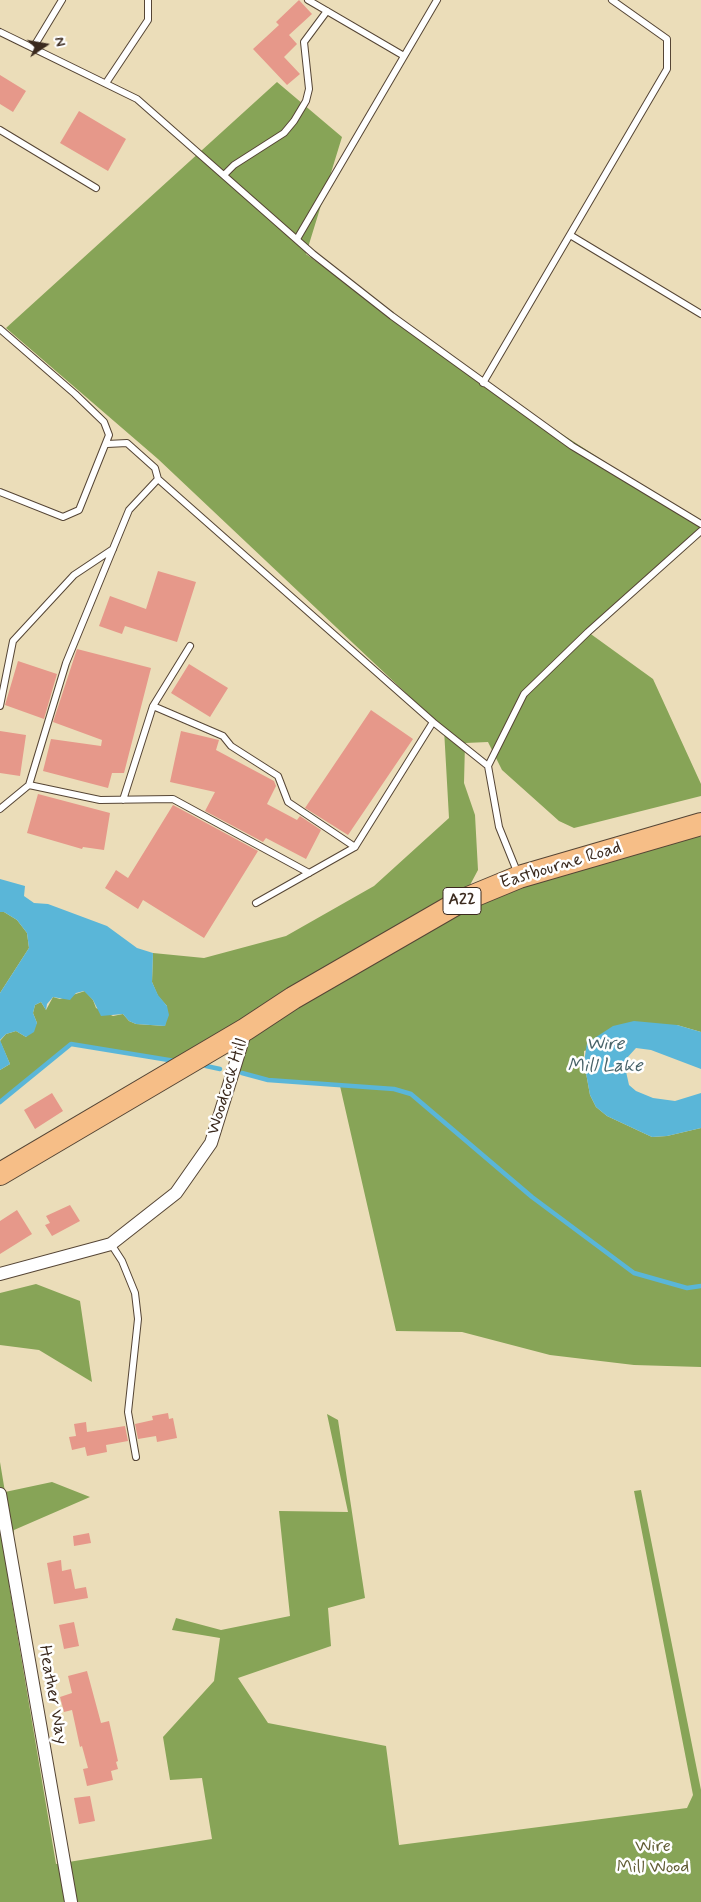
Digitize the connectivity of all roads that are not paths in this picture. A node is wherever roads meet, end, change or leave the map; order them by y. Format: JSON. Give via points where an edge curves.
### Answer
{"nodes":[{"id":1,"x":62,"y":0,"type":"edge"},
{"id":2,"x":148,"y":0,"type":"edge"},
{"id":3,"x":308,"y":0,"type":"edge"},
{"id":4,"x":437,"y":0,"type":"edge"},
{"id":5,"x":612,"y":0,"type":"edge"},
{"id":6,"x":327,"y":11,"type":"junction"},
{"id":7,"x":0,"y":32,"type":"edge"},
{"id":8,"x":33,"y":48,"type":"junction"},
{"id":9,"x":404,"y":56,"type":"junction"},
{"id":10,"x":106,"y":83,"type":"junction"},
{"id":11,"x":0,"y":130,"type":"edge"},
{"id":12,"x":224,"y":175,"type":"junction"},
{"id":13,"x":96,"y":188,"type":"dead end"},
{"id":14,"x":570,"y":235,"type":"junction"},
{"id":15,"x":296,"y":239,"type":"junction"},
{"id":16,"x":701,"y":314,"type":"edge"},
{"id":17,"x":0,"y":329,"type":"edge"},
{"id":18,"x":482,"y":383,"type":"junction"},
{"id":19,"x":108,"y":444,"type":"junction"},
{"id":20,"x":158,"y":479,"type":"junction"},
{"id":21,"x":0,"y":492,"type":"edge"},
{"id":22,"x":701,"y":524,"type":"edge"},
{"id":23,"x":701,"y":531,"type":"edge"},
{"id":24,"x":114,"y":548,"type":"junction"},
{"id":25,"x":190,"y":646,"type":"dead end"},
{"id":26,"x":0,"y":706,"type":"edge"},
{"id":27,"x":153,"y":706,"type":"junction"},
{"id":28,"x":433,"y":722,"type":"junction"},
{"id":29,"x":488,"y":766,"type":"junction"},
{"id":30,"x":29,"y":785,"type":"junction"},
{"id":31,"x":123,"y":800,"type":"junction"},
{"id":32,"x":0,"y":809,"type":"edge"},
{"id":33,"x":701,"y":824,"type":"edge"},
{"id":34,"x":355,"y":846,"type":"junction"},
{"id":35,"x":309,"y":873,"type":"junction"},
{"id":36,"x":519,"y":877,"type":"junction"},
{"id":37,"x":256,"y":903,"type":"dead end"},
{"id":38,"x":246,"y":1029,"type":"junction"},
{"id":39,"x":0,"y":1174,"type":"edge"},
{"id":40,"x":111,"y":1244,"type":"junction"},
{"id":41,"x":0,"y":1274,"type":"edge"},
{"id":42,"x":136,"y":1456,"type":"dead end"},
{"id":43,"x":0,"y":1494,"type":"edge"},
{"id":44,"x":70,"y":1902,"type":"edge"}],
"edges":[{"from":1,"to":8,"type":"lane"},
{"from":2,"to":10,"type":"lane","via":[[148,20]]},
{"from":3,"to":6,"type":"lane"},
{"from":4,"to":9,"type":"lane"},
{"from":5,"to":14,"type":"lane","via":[[667,39],[667,69]]},
{"from":6,"to":9,"type":"lane"},
{"from":6,"to":12,"type":"lane","via":[[304,42],[309,89],[294,121],[284,133]]},
{"from":7,"to":8,"type":"lane"},
{"from":8,"to":10,"type":"lane"},
{"from":9,"to":15,"type":"lane"},
{"from":10,"to":12,"type":"lane","via":[[137,99]]},
{"from":11,"to":13,"type":"lane"},
{"from":12,"to":15,"type":"lane"},
{"from":14,"to":16,"type":"lane"},
{"from":14,"to":18,"type":"lane"},
{"from":15,"to":18,"type":"lane"},
{"from":17,"to":19,"type":"lane","via":[[104,422],[109,435]]},
{"from":18,"to":22,"type":"lane","via":[[572,446]]},
{"from":19,"to":20,"type":"lane","via":[[127,443],[155,468]]},
{"from":19,"to":21,"type":"lane","via":[[80,510],[63,517]]},
{"from":20,"to":24,"type":"lane","via":[[130,510]]},
{"from":20,"to":28,"type":"lane"},
{"from":23,"to":29,"type":"lane","via":[[524,694]]},
{"from":24,"to":26,"type":"lane","via":[[74,575],[13,641]]},
{"from":24,"to":30,"type":"lane","via":[[66,663]]},
{"from":25,"to":27,"type":"lane"},
{"from":27,"to":31,"type":"lane"},
{"from":27,"to":34,"type":"lane","via":[[224,736],[230,746],[278,776],[288,802]]},
{"from":28,"to":29,"type":"lane"},
{"from":28,"to":34,"type":"lane"},
{"from":29,"to":36,"type":"lane","via":[[499,827]]},
{"from":30,"to":31,"type":"lane","via":[[100,800]]},
{"from":30,"to":32,"type":"lane"},
{"from":31,"to":35,"type":"lane","via":[[173,798]]},
{"from":33,"to":36,"type":"highway","name":"Eastbourne Road","number":"A22"},
{"from":34,"to":35,"type":"lane"},
{"from":35,"to":37,"type":"lane"},
{"from":36,"to":38,"type":"highway","name":"Eastbourne Road","number":"A22","via":[[461,901],[293,998]]},
{"from":38,"to":39,"type":"highway","name":"Woodcock Hill","number":"A22"},
{"from":38,"to":40,"type":"street","name":"Woodcock Hill","via":[[211,1143],[176,1193]]},
{"from":40,"to":41,"type":"street","name":"Woodcock Hill"},
{"from":40,"to":42,"type":"lane","via":[[122,1260],[136,1293],[138,1319],[128,1412]]},
{"from":43,"to":44,"type":"street","name":"Heather Way"}]}
